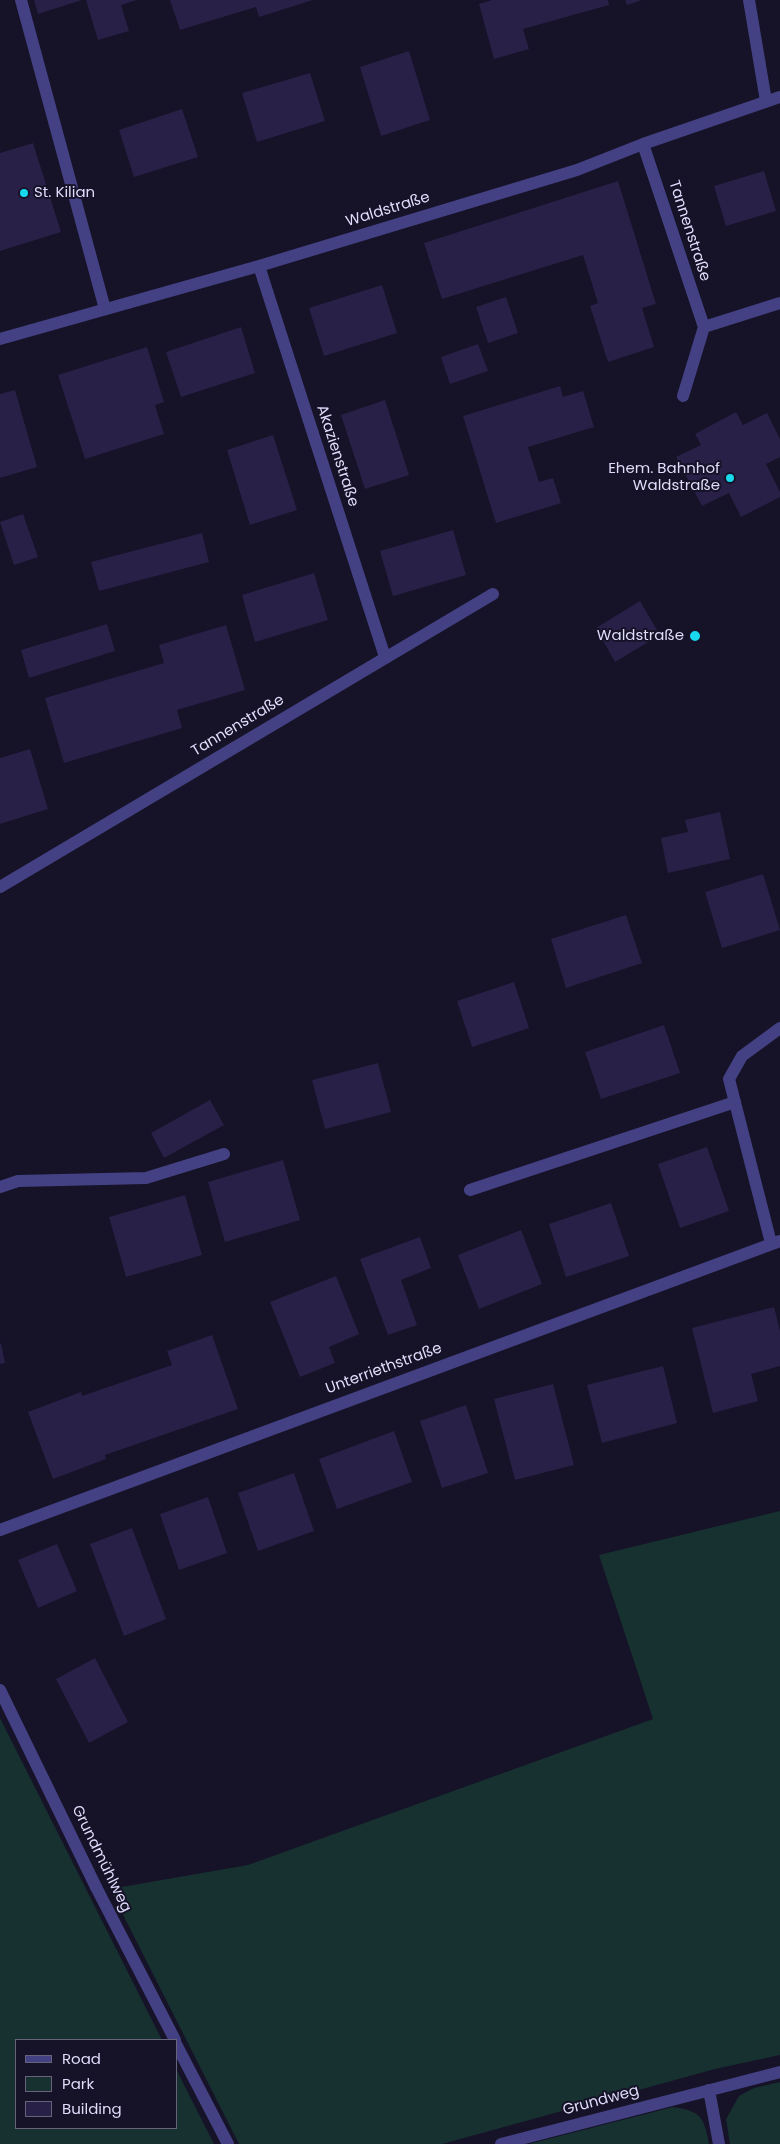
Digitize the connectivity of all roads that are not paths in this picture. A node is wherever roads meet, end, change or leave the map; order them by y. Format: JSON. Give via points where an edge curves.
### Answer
{"nodes":[{"id":1,"x":21,"y":0,"type":"edge"},
{"id":2,"x":749,"y":0,"type":"edge"},
{"id":3,"x":780,"y":97,"type":"edge"},
{"id":4,"x":766,"y":101,"type":"junction"},
{"id":5,"x":643,"y":144,"type":"junction"},
{"id":6,"x":259,"y":266,"type":"junction"},
{"id":7,"x":780,"y":303,"type":"edge"},
{"id":8,"x":105,"y":309,"type":"junction"},
{"id":9,"x":704,"y":327,"type":"junction"},
{"id":10,"x":0,"y":339,"type":"edge"},
{"id":11,"x":683,"y":396,"type":"dead end"},
{"id":12,"x":493,"y":594,"type":"dead end"},
{"id":13,"x":385,"y":657,"type":"junction"},
{"id":14,"x":0,"y":887,"type":"edge"},
{"id":15,"x":780,"y":1028,"type":"edge"},
{"id":16,"x":735,"y":1102,"type":"junction"},
{"id":17,"x":224,"y":1154,"type":"dead end"},
{"id":18,"x":0,"y":1187,"type":"edge"},
{"id":19,"x":470,"y":1190,"type":"dead end"},
{"id":20,"x":775,"y":1242,"type":"edge"},
{"id":21,"x":0,"y":1530,"type":"edge"},
{"id":22,"x":0,"y":1690,"type":"edge"},
{"id":23,"x":173,"y":2039,"type":"edge"},
{"id":24,"x":178,"y":2048,"type":"edge"},
{"id":25,"x":780,"y":2072,"type":"edge"},
{"id":26,"x":709,"y":2090,"type":"junction"},
{"id":27,"x":228,"y":2144,"type":"edge"},
{"id":28,"x":501,"y":2144,"type":"edge"},
{"id":29,"x":719,"y":2144,"type":"edge"}],
"edges":[{"from":1,"to":8,"type":"street"},
{"from":2,"to":4,"type":"street"},
{"from":3,"to":4,"type":"street","name":"Waldstraße"},
{"from":4,"to":5,"type":"street","name":"Waldstraße"},
{"from":5,"to":6,"type":"street","name":"Waldstraße","via":[[577,170]]},
{"from":5,"to":9,"type":"street","name":"Tannenstraße"},
{"from":6,"to":8,"type":"street","name":"Waldstraße"},
{"from":6,"to":13,"type":"street","name":"Akazienstraße"},
{"from":7,"to":9,"type":"street"},
{"from":8,"to":10,"type":"street","name":"Waldstraße"},
{"from":9,"to":11,"type":"street"},
{"from":12,"to":13,"type":"street","name":"Tannenstraße"},
{"from":13,"to":14,"type":"street","name":"Tannenstraße"},
{"from":15,"to":16,"type":"street","via":[[742,1056],[729,1079]]},
{"from":16,"to":19,"type":"street"},
{"from":16,"to":20,"type":"street"},
{"from":17,"to":18,"type":"street","via":[[146,1178],[18,1181]]},
{"from":20,"to":21,"type":"street","name":"Unterriethstraße"},
{"from":22,"to":23,"type":"street","name":"Grundmühlweg"},
{"from":24,"to":27,"type":"street","name":"Grundmühlweg"},
{"from":25,"to":26,"type":"street","name":"Grundweg"},
{"from":26,"to":28,"type":"street","name":"Grundweg"},
{"from":26,"to":29,"type":"street"}]}
